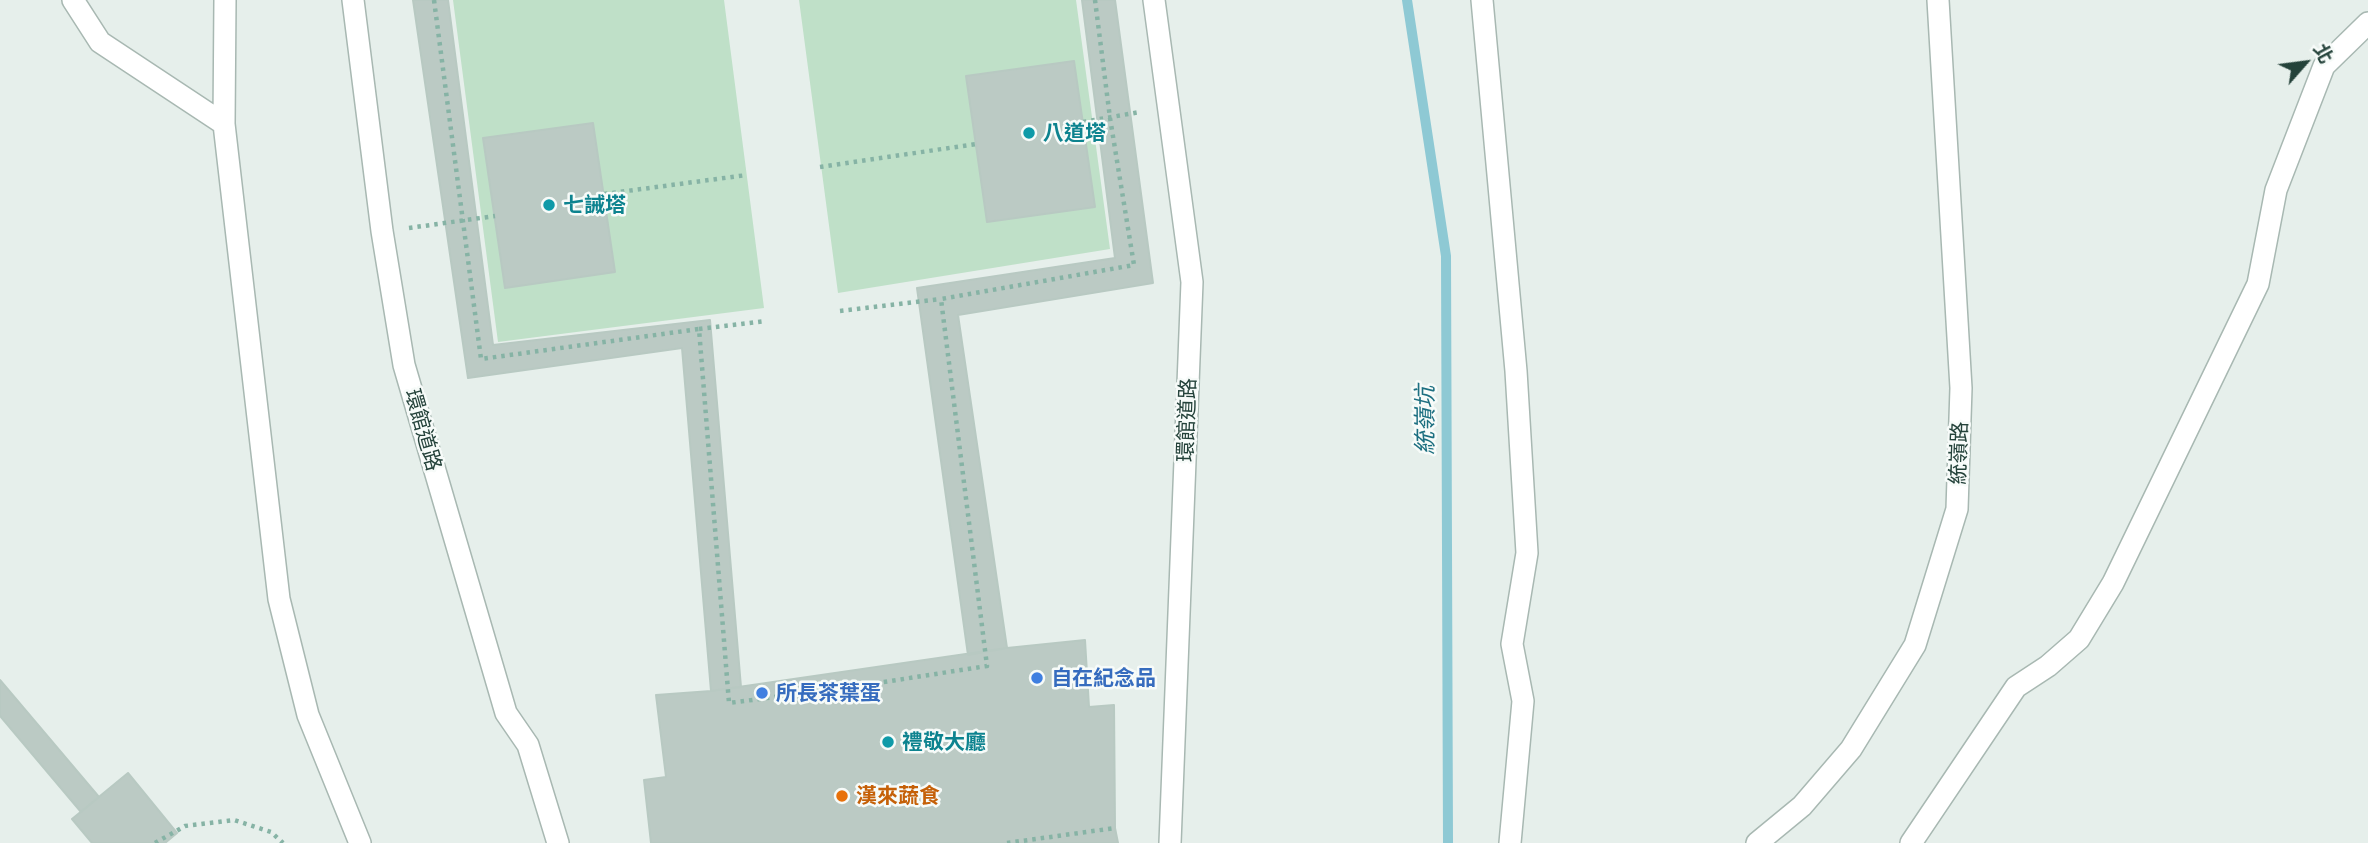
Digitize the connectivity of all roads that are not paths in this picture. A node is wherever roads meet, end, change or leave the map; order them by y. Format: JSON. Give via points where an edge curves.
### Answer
{"nodes":[{"id":1,"x":73,"y":0,"type":"edge"},
{"id":2,"x":225,"y":0,"type":"edge"},
{"id":3,"x":353,"y":0,"type":"edge"},
{"id":4,"x":1154,"y":0,"type":"edge"},
{"id":5,"x":1482,"y":0,"type":"edge"},
{"id":6,"x":1938,"y":0,"type":"edge"},
{"id":7,"x":2368,"y":23,"type":"edge"},
{"id":8,"x":224,"y":124,"type":"junction"},
{"id":9,"x":360,"y":843,"type":"edge"},
{"id":10,"x":558,"y":843,"type":"edge"},
{"id":11,"x":1170,"y":843,"type":"edge"},
{"id":12,"x":1510,"y":843,"type":"edge"},
{"id":13,"x":1757,"y":843,"type":"edge"},
{"id":14,"x":1911,"y":843,"type":"edge"}],
"edges":[{"from":1,"to":8,"type":"street","via":[[100,42]]},
{"from":2,"to":8,"type":"street"},
{"from":3,"to":10,"type":"street","name":"環館道路","via":[[404,365],[506,713],[528,745]]},
{"from":4,"to":11,"type":"street","name":"環館道路","via":[[1192,282]]},
{"from":5,"to":12,"type":"street","via":[[1516,371],[1527,553],[1512,645],[1523,701]]},
{"from":6,"to":13,"type":"street","name":"統嶺路","via":[[1961,388],[1957,509],[1915,645],[1851,749],[1802,806]]},
{"from":7,"to":14,"type":"street","via":[[2324,66],[2276,190],[2258,284],[2113,583],[2079,639],[2016,687]]},
{"from":8,"to":9,"type":"street","via":[[279,599],[308,715]]}]}
